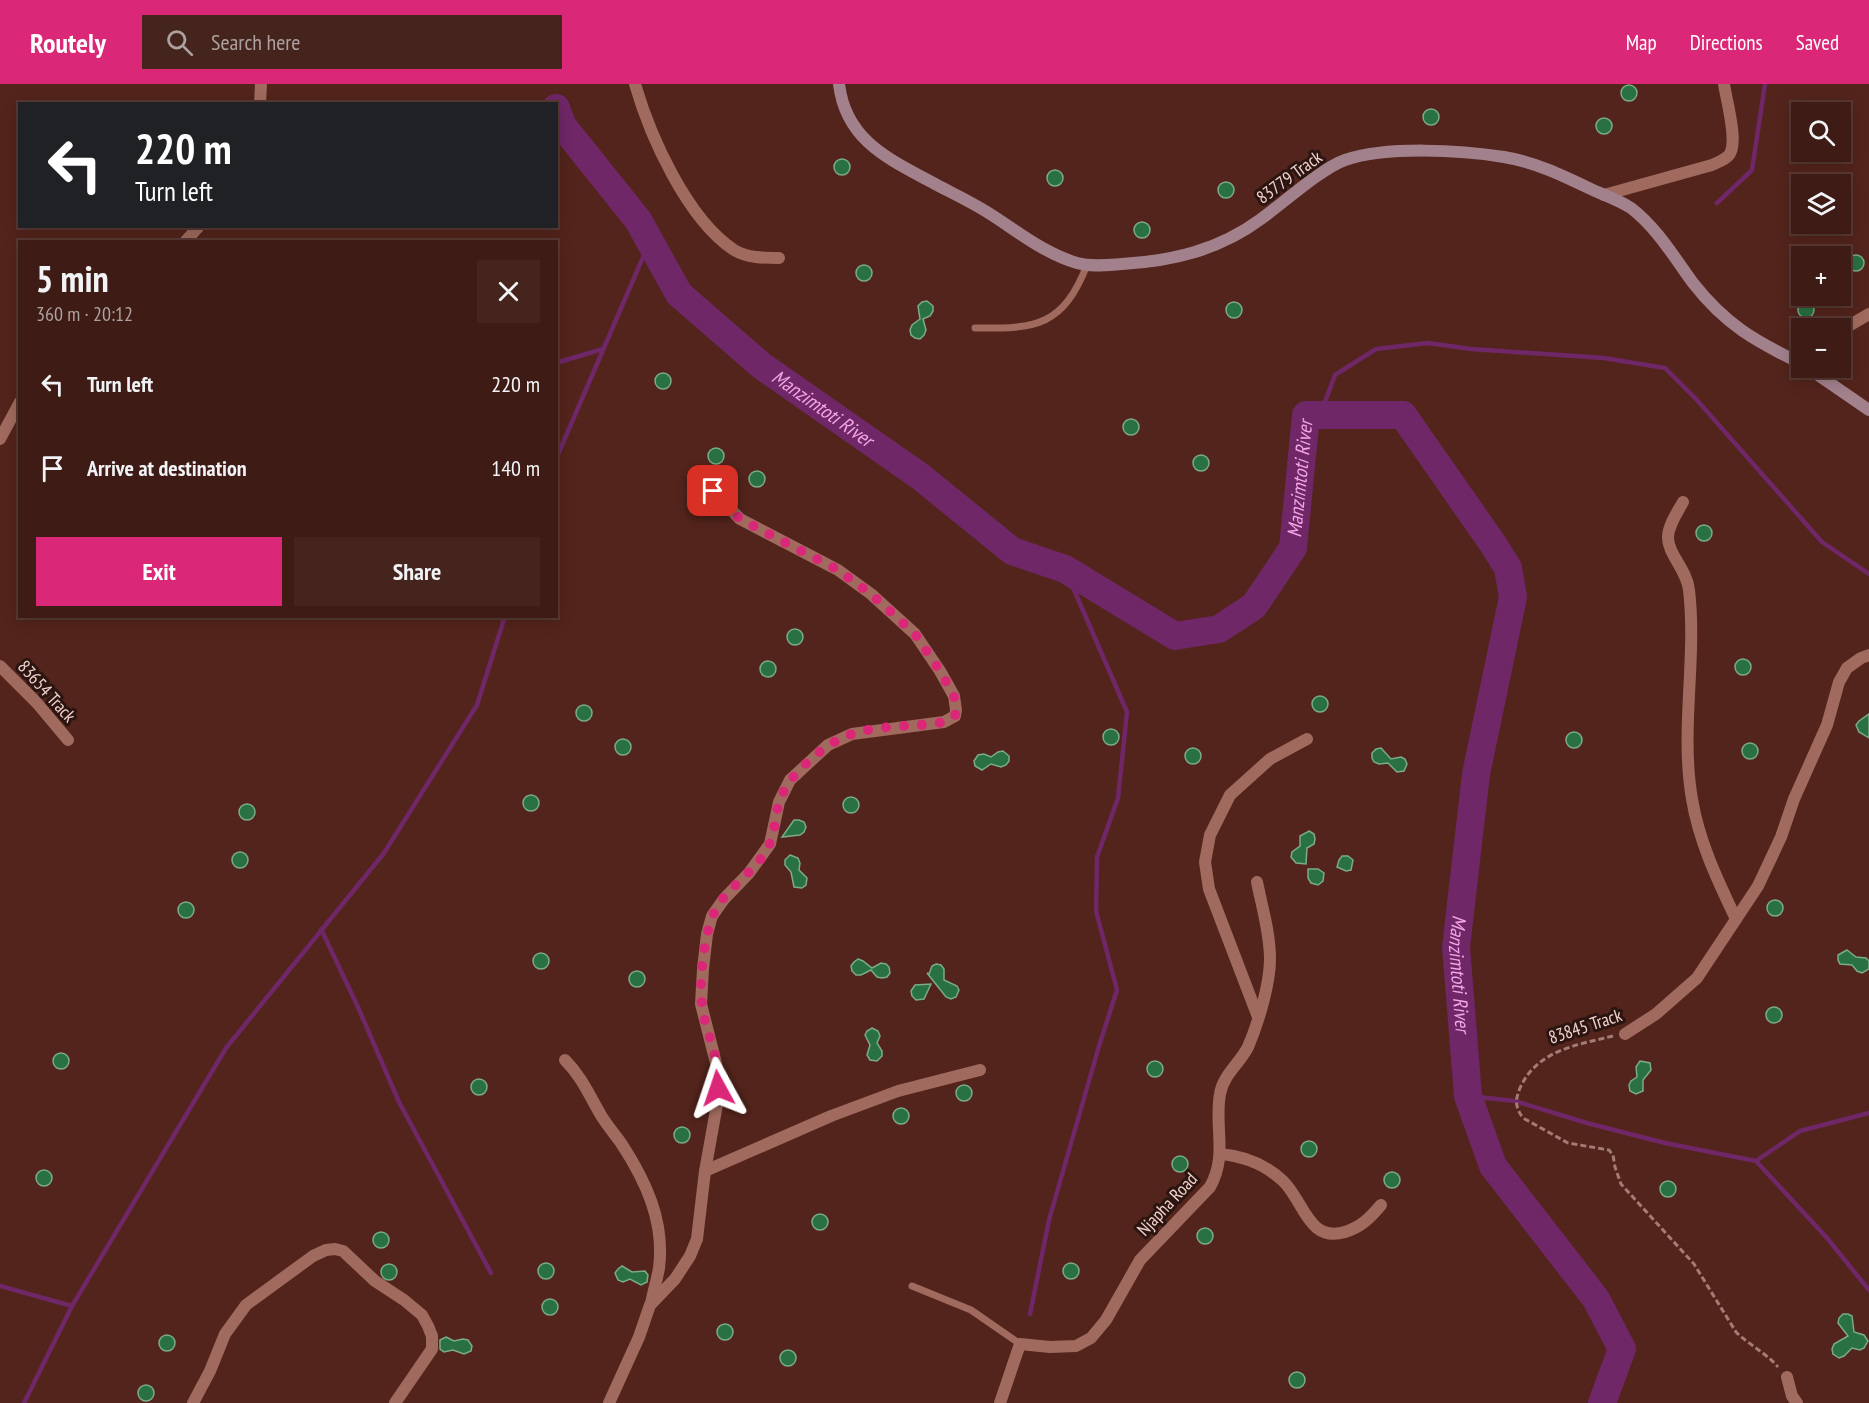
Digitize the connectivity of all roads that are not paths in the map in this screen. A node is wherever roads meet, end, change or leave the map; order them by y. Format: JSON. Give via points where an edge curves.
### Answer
{"nodes":[{"id":1,"x":261,"y":84,"type":"edge"},
{"id":2,"x":635,"y":84,"type":"edge"},
{"id":3,"x":839,"y":84,"type":"edge"},
{"id":4,"x":1724,"y":84,"type":"edge"},
{"id":5,"x":260,"y":102,"type":"edge"},
{"id":6,"x":1604,"y":195,"type":"junction"},
{"id":7,"x":197,"y":228,"type":"edge"},
{"id":8,"x":187,"y":240,"type":"edge"},
{"id":9,"x":779,"y":258,"type":"dead end"},
{"id":10,"x":1087,"y":265,"type":"junction"},
{"id":11,"x":1869,"y":315,"type":"edge"},
{"id":12,"x":1851,"y":326,"type":"edge"},
{"id":13,"x":975,"y":328,"type":"dead end"},
{"id":14,"x":1791,"y":358,"type":"edge"},
{"id":15,"x":1823,"y":378,"type":"edge"},
{"id":16,"x":18,"y":406,"type":"edge"},
{"id":17,"x":1869,"y":410,"type":"edge"},
{"id":18,"x":0,"y":439,"type":"edge"},
{"id":19,"x":713,"y":491,"type":"dead end"},
{"id":20,"x":1683,"y":502,"type":"dead end"},
{"id":21,"x":1869,"y":656,"type":"edge"},
{"id":22,"x":0,"y":666,"type":"edge"},
{"id":23,"x":1306,"y":739,"type":"dead end"},
{"id":24,"x":68,"y":740,"type":"dead end"},
{"id":25,"x":1257,"y":882,"type":"dead end"},
{"id":26,"x":1736,"y":919,"type":"junction"},
{"id":27,"x":1258,"y":1017,"type":"junction"},
{"id":28,"x":1625,"y":1034,"type":"road end"},
{"id":29,"x":565,"y":1060,"type":"dead end"},
{"id":30,"x":980,"y":1070,"type":"dead end"},
{"id":31,"x":1220,"y":1154,"type":"junction"},
{"id":32,"x":705,"y":1171,"type":"junction"},
{"id":33,"x":1381,"y":1205,"type":"dead end"},
{"id":34,"x":912,"y":1286,"type":"dead end"},
{"id":35,"x":650,"y":1305,"type":"junction"},
{"id":36,"x":1020,"y":1344,"type":"junction"},
{"id":37,"x":1787,"y":1377,"type":"road end"},
{"id":38,"x":193,"y":1403,"type":"edge"},
{"id":39,"x":395,"y":1403,"type":"edge"},
{"id":40,"x":609,"y":1403,"type":"edge"},
{"id":41,"x":1000,"y":1403,"type":"edge"},
{"id":42,"x":1797,"y":1403,"type":"edge"}],
"edges":[{"from":1,"to":5,"type":"street"},
{"from":2,"to":9,"type":"street","via":[[663,154],[686,198],[710,229],[735,250],[753,257]]},
{"from":3,"to":10,"type":"street","name":"83779 Track","via":[[842,104],[854,127],[890,160],[986,211],[1052,254]]},
{"from":4,"to":6,"type":"street","via":[[1733,138],[1728,156],[1712,165]]},
{"from":6,"to":10,"type":"street","name":"83779 Track","via":[[1540,166],[1505,157],[1437,151],[1366,154],[1342,161],[1258,222],[1200,252],[1134,264]]},
{"from":6,"to":14,"type":"street","name":"83779 Track","via":[[1630,208],[1649,226],[1710,303],[1734,325],[1748,337]]},
{"from":7,"to":8,"type":"street"},
{"from":10,"to":13,"type":"lane","via":[[1064,308],[1049,318],[1034,325]]},
{"from":11,"to":12,"type":"street"},
{"from":15,"to":17,"type":"street"},
{"from":16,"to":18,"type":"street"},
{"from":19,"to":32,"type":"street","via":[[740,519],[838,570],[871,594],[915,634],[954,696],[956,710],[955,716],[944,722],[852,734],[828,746],[790,780],[779,802],[770,844],[712,915],[701,1004],[719,1076]]},
{"from":20,"to":26,"type":"street","via":[[1668,536],[1689,588],[1692,799],[1700,833]]},
{"from":21,"to":26,"type":"street","name":"83845 Track","via":[[1847,668],[1839,682],[1827,726],[1770,862]]},
{"from":22,"to":24,"type":"street","name":"83654 Track"},
{"from":23,"to":27,"type":"street","via":[[1270,759],[1230,795],[1209,835],[1205,862],[1209,889]]},
{"from":25,"to":27,"type":"street","name":"Njapha Road","via":[[1270,959]]},
{"from":26,"to":28,"type":"street","name":"83845 Track","via":[[1697,978],[1656,1014]]},
{"from":27,"to":31,"type":"street","name":"Njapha Road","via":[[1247,1049],[1223,1082]]},
{"from":29,"to":35,"type":"street","via":[[622,1145],[657,1216],[659,1267]]},
{"from":30,"to":32,"type":"street","via":[[898,1091]]},
{"from":31,"to":33,"type":"street","via":[[1243,1157],[1272,1171],[1285,1182],[1310,1221],[1328,1234],[1354,1229],[1368,1221]]},
{"from":31,"to":36,"type":"street","name":"Njapha Road","via":[[1210,1187],[1140,1260],[1106,1320],[1091,1338],[1076,1346]]},
{"from":32,"to":35,"type":"street","via":[[697,1239],[675,1279]]},
{"from":34,"to":36,"type":"lane","via":[[971,1310]]},
{"from":35,"to":40,"type":"street"},
{"from":36,"to":41,"type":"street"},
{"from":37,"to":42,"type":"street"},
{"from":38,"to":39,"type":"street","via":[[225,1334],[246,1305],[314,1256],[335,1248],[422,1315],[432,1336],[432,1349]]}]}
